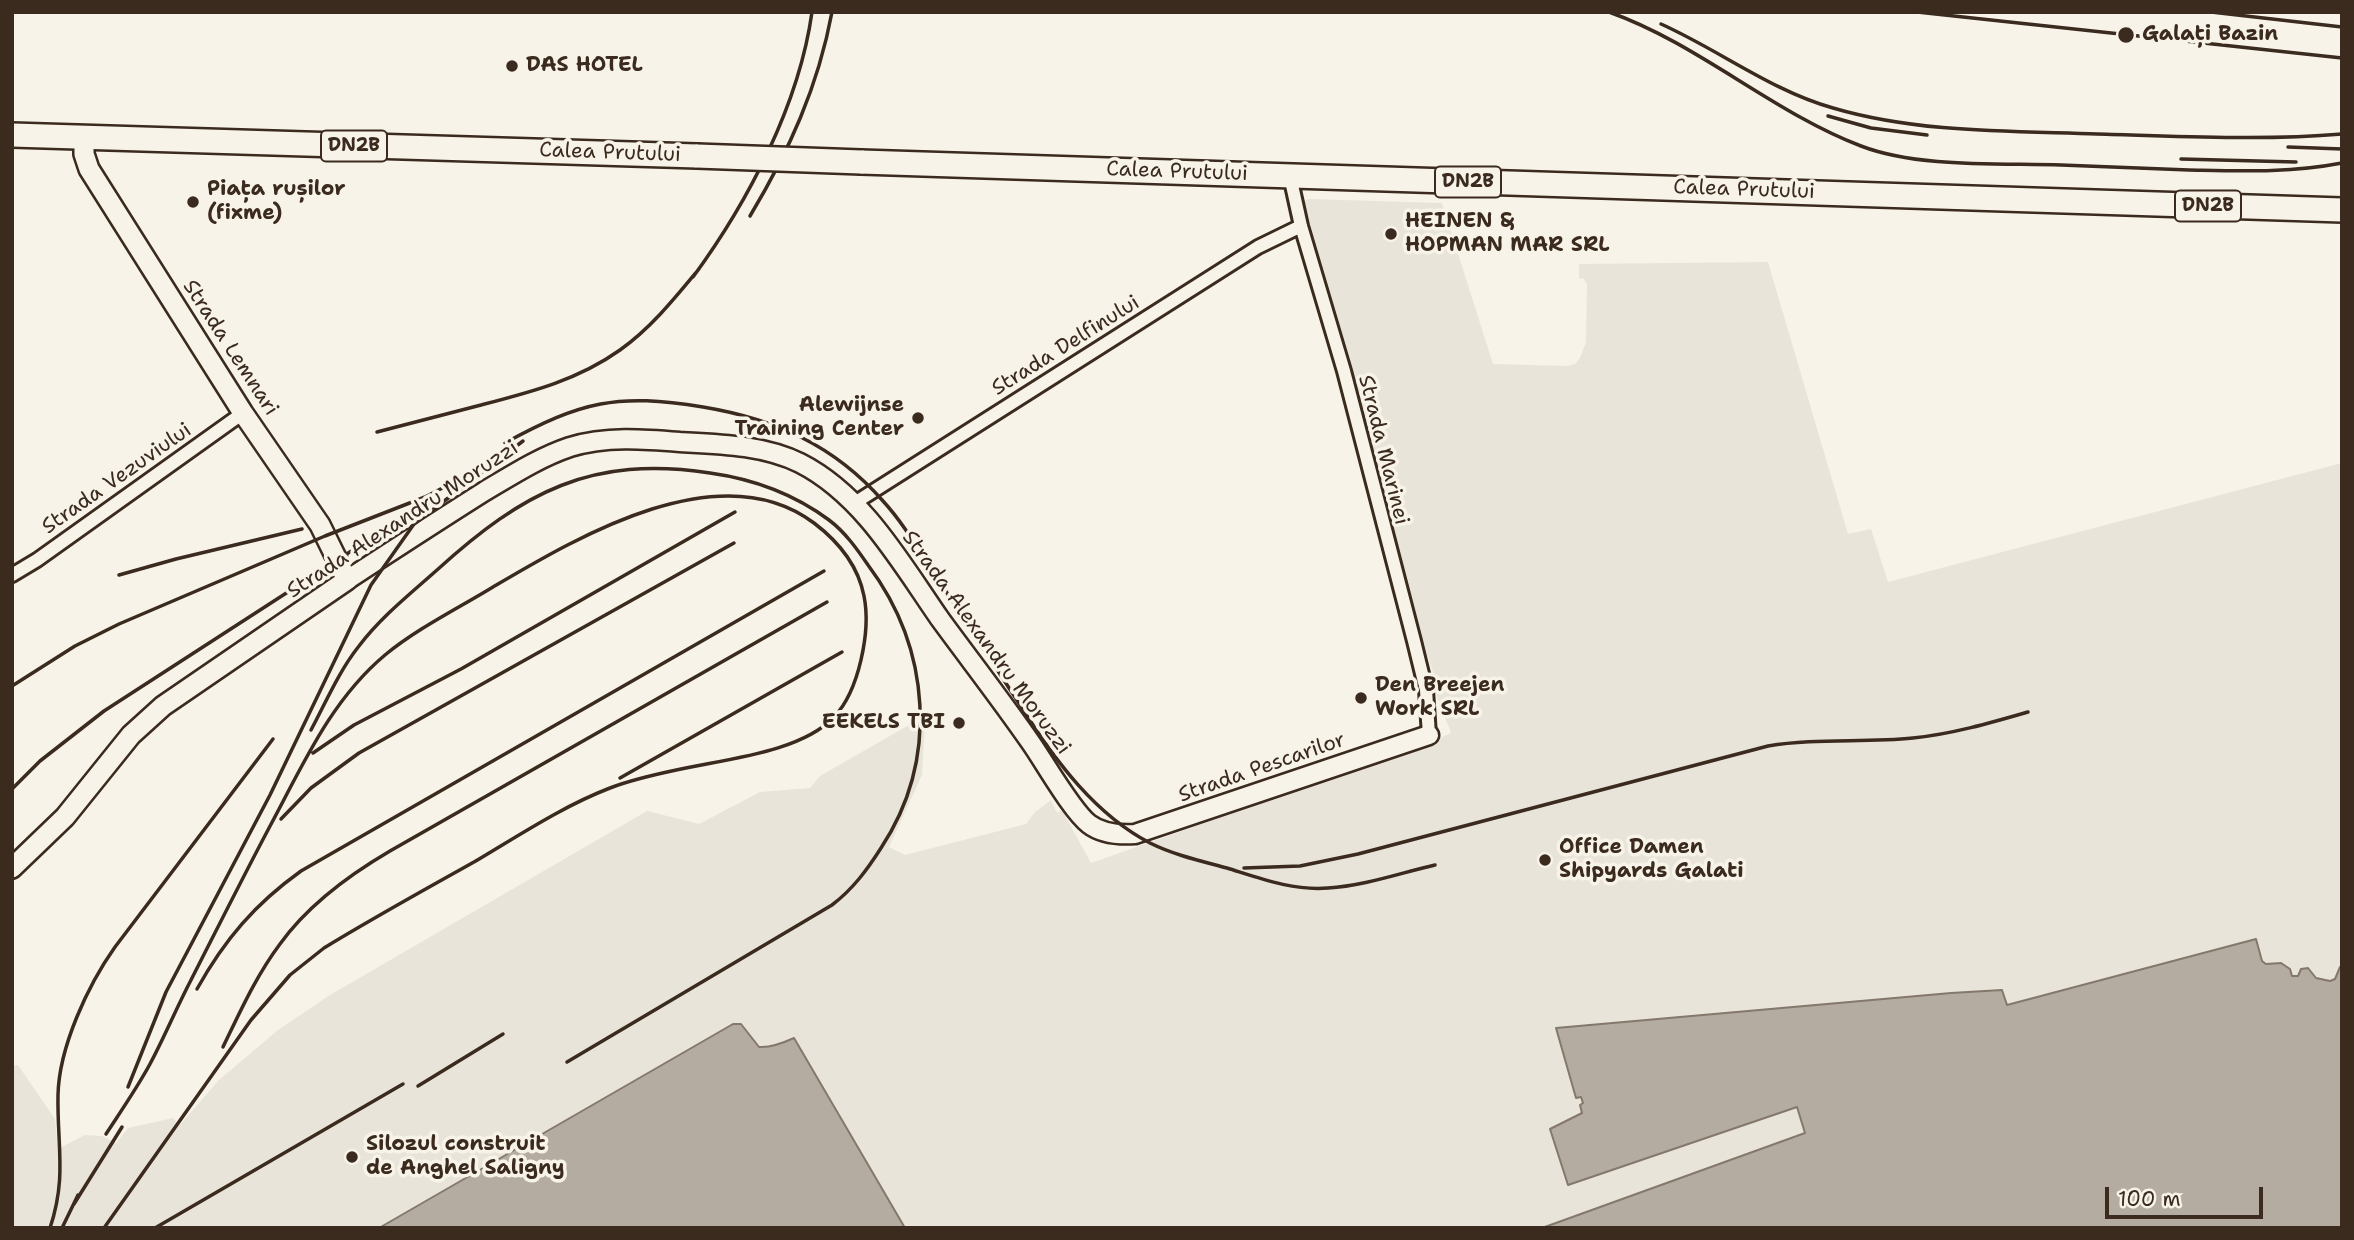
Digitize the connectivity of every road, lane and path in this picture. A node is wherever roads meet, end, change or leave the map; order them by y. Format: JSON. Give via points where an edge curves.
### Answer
{"nodes":[{"id":1,"x":12,"y":135,"type":"edge"},
{"id":2,"x":84,"y":137,"type":"junction"},
{"id":3,"x":1290,"y":176,"type":"junction"},
{"id":4,"x":2342,"y":210,"type":"edge"},
{"id":5,"x":1301,"y":226,"type":"junction"},
{"id":6,"x":243,"y":413,"type":"junction"},
{"id":7,"x":853,"y":504,"type":"junction"},
{"id":8,"x":12,"y":575,"type":"edge"},
{"id":9,"x":347,"y":580,"type":"junction"},
{"id":10,"x":1429,"y":735,"type":"joint"},
{"id":11,"x":1109,"y":832,"type":"joint"},
{"id":12,"x":12,"y":868,"type":"edge"}],
"edges":[{"from":1,"to":2,"type":"highway","name":"Calea Prutului","number":"DN2B"},
{"from":2,"to":3,"type":"highway","name":"Calea Prutului","number":"DN2B","bridge":true},
{"from":2,"to":6,"type":"main road","name":"Strada Lemnari","via":[[89,169]]},
{"from":3,"to":4,"type":"highway","name":"Calea Prutului","number":"DN2B"},
{"from":3,"to":5,"type":"street","name":"Strada Marinei"},
{"from":5,"to":7,"type":"street","name":"Strada Delfinului","via":[[1258,247]]},
{"from":5,"to":10,"type":"street","name":"Strada Marinei","via":[[1414,641],[1426,690]]},
{"from":6,"to":8,"type":"street","name":"Strada Vezuviului"},
{"from":6,"to":9,"type":"main road","name":"Strada Lemnari","via":[[320,524]]},
{"from":7,"to":9,"type":"street","name":"Strada Alexandru Moruzzi","via":[[816,473],[783,456],[706,443],[594,441],[554,453],[519,471]]},
{"from":7,"to":11,"type":"street","name":"Strada Alexandru Moruzzi","via":[[903,564],[1081,817]]},
{"from":9,"to":12,"type":"main road","name":"Strada Alexandru Moruzzi","via":[[146,720],[65,817]]},
{"from":10,"to":11,"type":"street","name":"Strada Pescarilor","via":[[1135,834]]}]}
